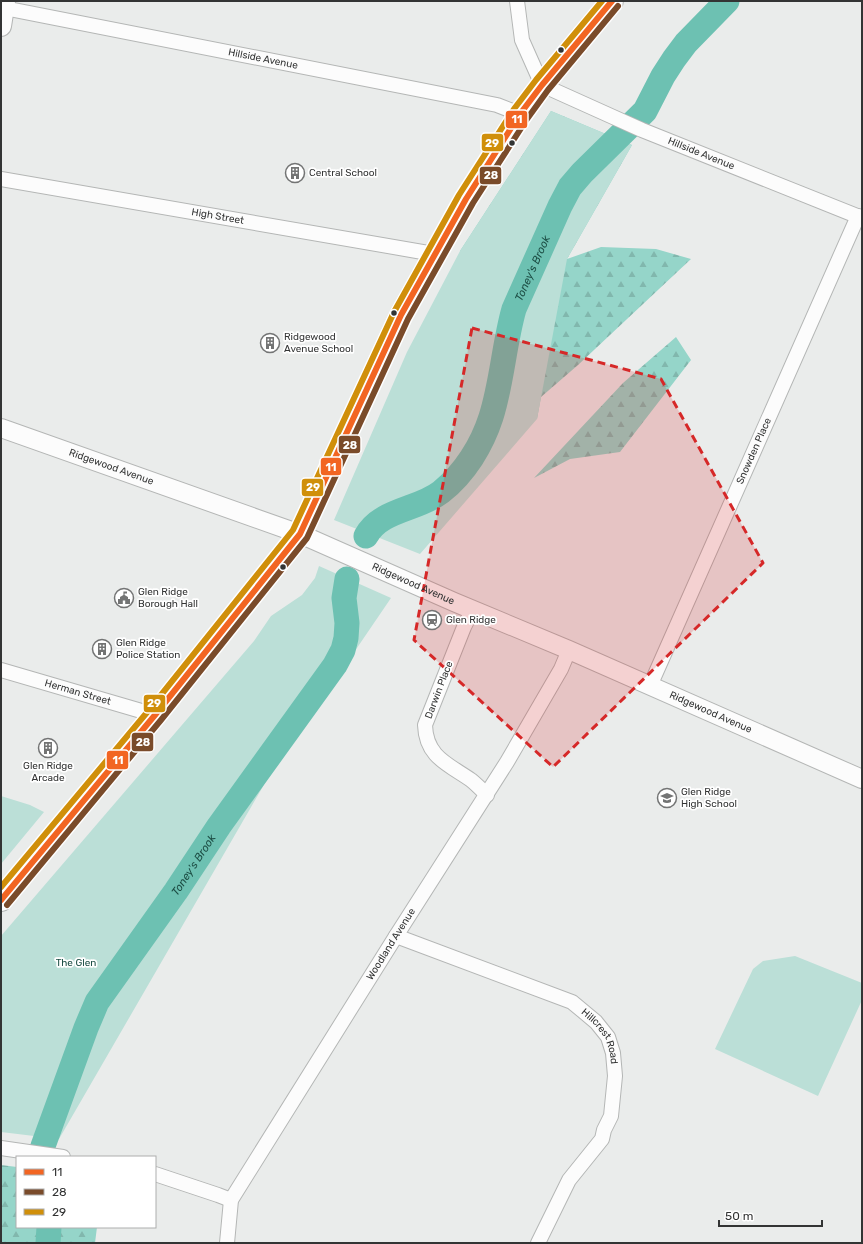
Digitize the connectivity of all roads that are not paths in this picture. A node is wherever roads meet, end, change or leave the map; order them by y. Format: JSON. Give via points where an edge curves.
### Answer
{"nodes":[{"id":1,"x":517,"y":1,"type":"edge"},
{"id":2,"x":612,"y":1,"type":"edge"},
{"id":3,"x":4,"y":12,"type":"edge"},
{"id":4,"x":542,"y":86,"type":"junction"},
{"id":5,"x":520,"y":114,"type":"junction"},
{"id":6,"x":1,"y":179,"type":"edge"},
{"id":7,"x":860,"y":217,"type":"edge"},
{"id":8,"x":434,"y":254,"type":"junction"},
{"id":9,"x":1,"y":428,"type":"edge"},
{"id":10,"x":300,"y":534,"type":"junction"},
{"id":11,"x":473,"y":609,"type":"junction"},
{"id":12,"x":569,"y":650,"type":"junction"},
{"id":13,"x":1,"y":670,"type":"edge"},
{"id":14,"x":650,"y":686,"type":"junction"},
{"id":15,"x":155,"y":715,"type":"junction"},
{"id":16,"x":862,"y":779,"type":"edge"},
{"id":17,"x":487,"y":795,"type":"junction"},
{"id":18,"x":1,"y":900,"type":"edge"},
{"id":19,"x":396,"y":936,"type":"junction"},
{"id":20,"x":4,"y":1148,"type":"edge"},
{"id":21,"x":56,"y":1156,"type":"edge"},
{"id":22,"x":156,"y":1174,"type":"edge"},
{"id":23,"x":231,"y":1200,"type":"junction"},
{"id":24,"x":227,"y":1243,"type":"edge"},
{"id":25,"x":538,"y":1243,"type":"edge"}],
"edges":[{"from":1,"to":4,"type":"street","via":[[522,40]]},
{"from":2,"to":4,"type":"main road"},
{"from":3,"to":5,"type":"street","name":"Hillside Avenue","via":[[489,103]]},
{"from":4,"to":5,"type":"main road"},
{"from":4,"to":7,"type":"street","name":"Hillside Avenue","via":[[642,130]]},
{"from":5,"to":8,"type":"main road"},
{"from":6,"to":8,"type":"street","name":"High Street"},
{"from":7,"to":14,"type":"street","name":"Snowden Place"},
{"from":8,"to":10,"type":"main road","via":[[401,315]]},
{"from":9,"to":10,"type":"street","name":"Ridgewood Avenue"},
{"from":10,"to":11,"type":"street","name":"Ridgewood Avenue"},
{"from":10,"to":15,"type":"main road"},
{"from":11,"to":12,"type":"street","name":"Ridgewood Avenue"},
{"from":11,"to":17,"type":"street","name":"Darwin Place","via":[[425,725],[429,745],[436,756]]},
{"from":12,"to":14,"type":"street","name":"Ridgewood Avenue"},
{"from":12,"to":17,"type":"street","name":"Woodland Avenue","via":[[562,669]]},
{"from":13,"to":15,"type":"street","name":"Herman Street"},
{"from":14,"to":16,"type":"street","name":"Ridgewood Avenue"},
{"from":15,"to":18,"type":"main road"},
{"from":17,"to":19,"type":"street","name":"Woodland Avenue"},
{"from":19,"to":23,"type":"street","name":"Woodland Avenue"},
{"from":19,"to":25,"type":"street","name":"Hillcrest Road","via":[[572,1002],[596,1022],[608,1037],[613,1053],[615,1076],[611,1116],[602,1139],[568,1180]]},
{"from":20,"to":21,"type":"street"},
{"from":22,"to":23,"type":"street"},
{"from":23,"to":24,"type":"street","name":"Woodland Avenue"}]}
